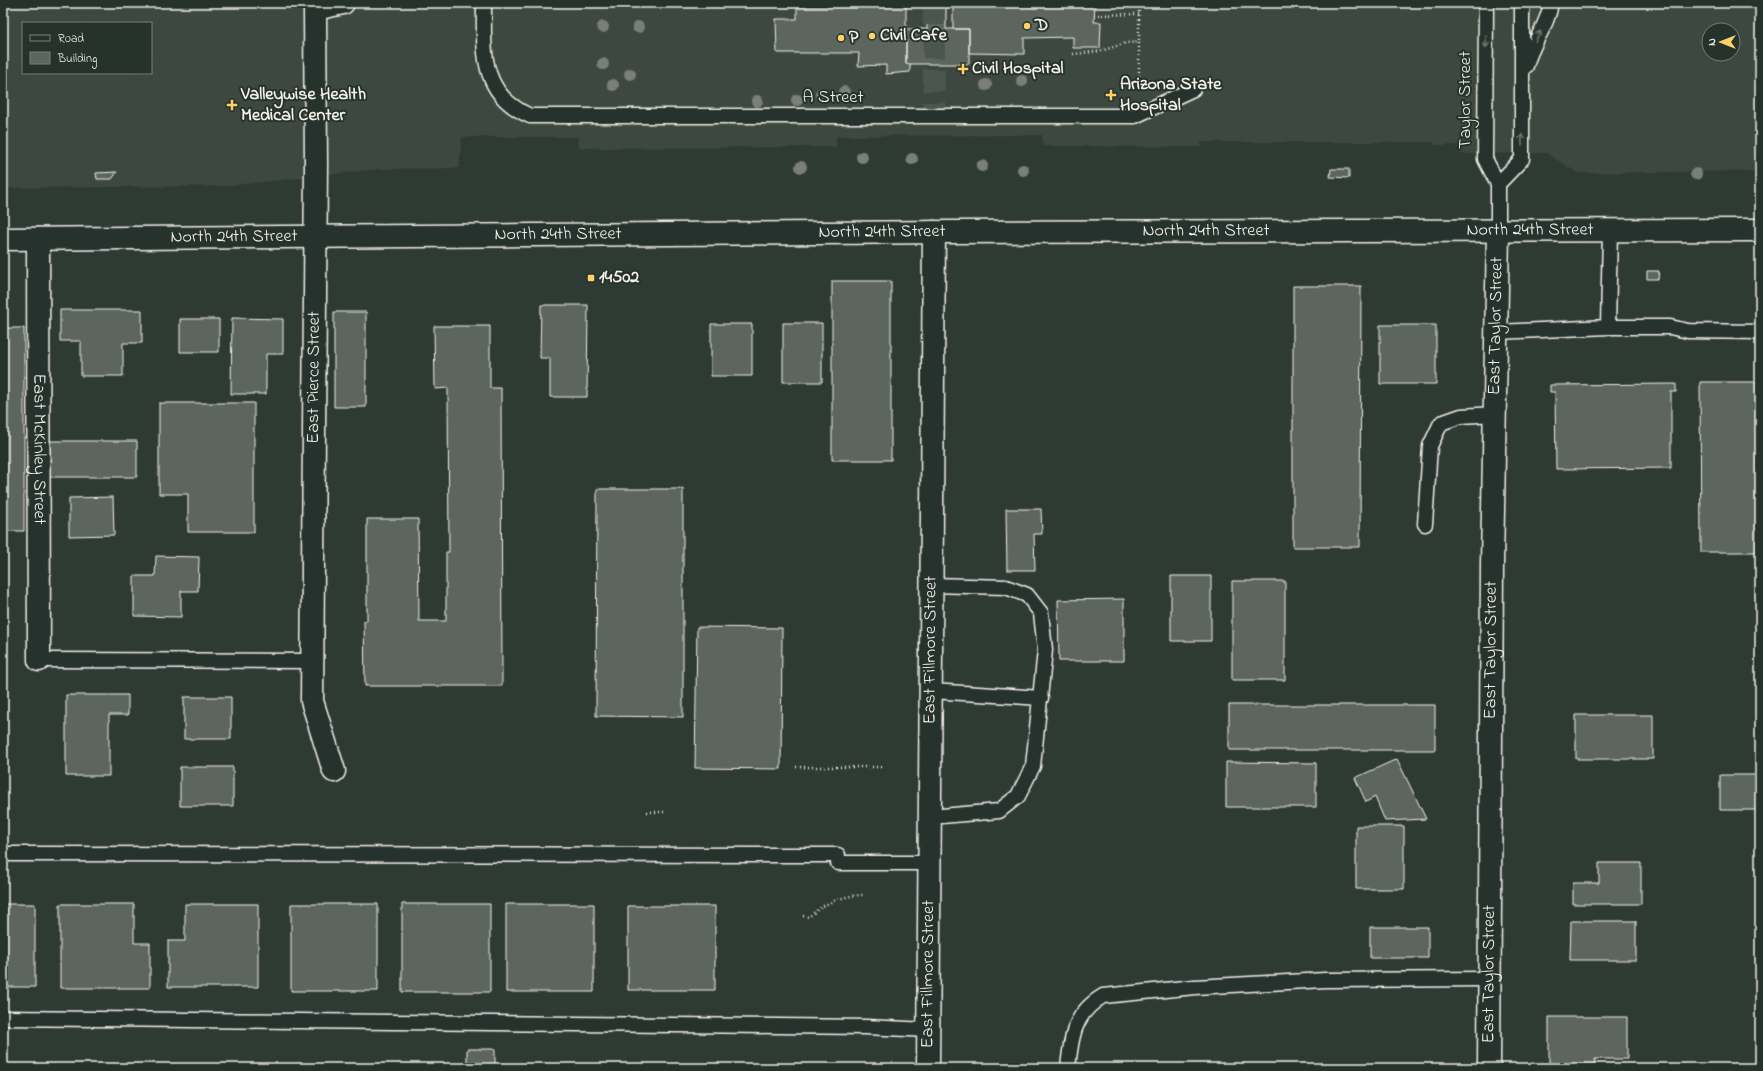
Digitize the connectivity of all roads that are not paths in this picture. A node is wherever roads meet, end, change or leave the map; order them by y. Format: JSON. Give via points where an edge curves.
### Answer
{"nodes":[{"id":1,"x":343,"y":3,"type":"edge"},
{"id":2,"x":484,"y":3,"type":"edge"},
{"id":3,"x":1486,"y":3,"type":"edge"},
{"id":4,"x":1522,"y":3,"type":"edge"},
{"id":5,"x":1551,"y":3,"type":"edge"},
{"id":6,"x":315,"y":6,"type":"edge"},
{"id":7,"x":1522,"y":86,"type":"junction"},
{"id":8,"x":1193,"y":89,"type":"dead end"},
{"id":9,"x":1498,"y":184,"type":"junction"},
{"id":10,"x":1760,"y":230,"type":"edge"},
{"id":11,"x":1610,"y":231,"type":"junction"},
{"id":12,"x":934,"y":232,"type":"junction"},
{"id":13,"x":1498,"y":232,"type":"junction"},
{"id":14,"x":316,"y":237,"type":"junction"},
{"id":15,"x":3,"y":239,"type":"edge"},
{"id":16,"x":38,"y":239,"type":"junction"},
{"id":17,"x":1608,"y":327,"type":"junction"},
{"id":18,"x":1496,"y":332,"type":"junction"},
{"id":19,"x":1760,"y":332,"type":"edge"},
{"id":20,"x":1495,"y":414,"type":"junction"},
{"id":21,"x":1425,"y":524,"type":"dead end"},
{"id":22,"x":932,"y":585,"type":"junction"},
{"id":23,"x":39,"y":660,"type":"joint"},
{"id":24,"x":312,"y":661,"type":"junction"},
{"id":25,"x":931,"y":691,"type":"junction"},
{"id":26,"x":1041,"y":698,"type":"junction"},
{"id":27,"x":334,"y":771,"type":"dead end"},
{"id":28,"x":930,"y":817,"type":"junction"},
{"id":29,"x":3,"y":854,"type":"edge"},
{"id":30,"x":929,"y":863,"type":"junction"},
{"id":31,"x":1489,"y":979,"type":"junction"},
{"id":32,"x":3,"y":1018,"type":"edge"},
{"id":33,"x":928,"y":1030,"type":"junction"},
{"id":34,"x":928,"y":1068,"type":"edge"},
{"id":35,"x":1068,"y":1068,"type":"edge"},
{"id":36,"x":1489,"y":1068,"type":"edge"}],
"edges":[{"from":1,"to":6,"type":"street","name":"East Pierce Street"},
{"from":2,"to":8,"type":"lane","name":"A Street","via":[[484,49],[488,73],[496,90],[518,111],[530,116],[1135,116]]},
{"from":3,"to":9,"type":"lane","name":"Taylor Street","one_way":true,"via":[[1485,159]]},
{"from":4,"to":7,"type":"lane"},
{"from":7,"to":5,"type":"lane","one_way":true,"via":[[1527,60],[1546,21]]},
{"from":6,"to":14,"type":"street","name":"East Pierce Street"},
{"from":9,"to":7,"type":"lane","one_way":true,"via":[[1522,159]]},
{"from":9,"to":13,"type":"lane"},
{"from":10,"to":11,"type":"street","name":"North 24th Street"},
{"from":11,"to":13,"type":"street","name":"North 24th Street"},
{"from":11,"to":17,"type":"lane"},
{"from":12,"to":13,"type":"street","name":"North 24th Street"},
{"from":12,"to":14,"type":"street","name":"North 24th Street"},
{"from":12,"to":22,"type":"street","name":"East Fillmore Street"},
{"from":13,"to":18,"type":"street","name":"East Taylor Street"},
{"from":14,"to":16,"type":"street","name":"North 24th Street"},
{"from":14,"to":24,"type":"street","name":"East Pierce Street"},
{"from":15,"to":16,"type":"street","name":"North 24th Street"},
{"from":16,"to":23,"type":"street","name":"East McKinley Street"},
{"from":17,"to":18,"type":"lane"},
{"from":17,"to":19,"type":"lane","via":[[1670,327],[1688,331]]},
{"from":18,"to":20,"type":"street","name":"East Taylor Street"},
{"from":20,"to":21,"type":"lane","via":[[1461,416],[1441,423],[1430,446]]},
{"from":20,"to":31,"type":"street","name":"East Taylor Street"},
{"from":22,"to":25,"type":"street","name":"East Fillmore Street"},
{"from":22,"to":26,"type":"lane","via":[[1006,587],[1027,595],[1041,613],[1045,650]]},
{"from":23,"to":24,"type":"lane"},
{"from":24,"to":27,"type":"street","name":"East Pierce Street","via":[[312,700]]},
{"from":25,"to":26,"type":"lane"},
{"from":25,"to":28,"type":"street","name":"East Fillmore Street"},
{"from":26,"to":28,"type":"lane","via":[[1033,766],[1018,796],[999,811]]},
{"from":28,"to":30,"type":"street","name":"East Fillmore Street"},
{"from":29,"to":30,"type":"lane","via":[[838,859]]},
{"from":30,"to":33,"type":"street","name":"East Fillmore Street"},
{"from":31,"to":35,"type":"lane","via":[[1325,980],[1195,987],[1103,996],[1091,1003],[1080,1015],[1073,1033]]},
{"from":31,"to":36,"type":"street","name":"East Taylor Street"},
{"from":32,"to":33,"type":"lane","via":[[866,1027]]},
{"from":33,"to":34,"type":"street","name":"East Fillmore Street"}]}
